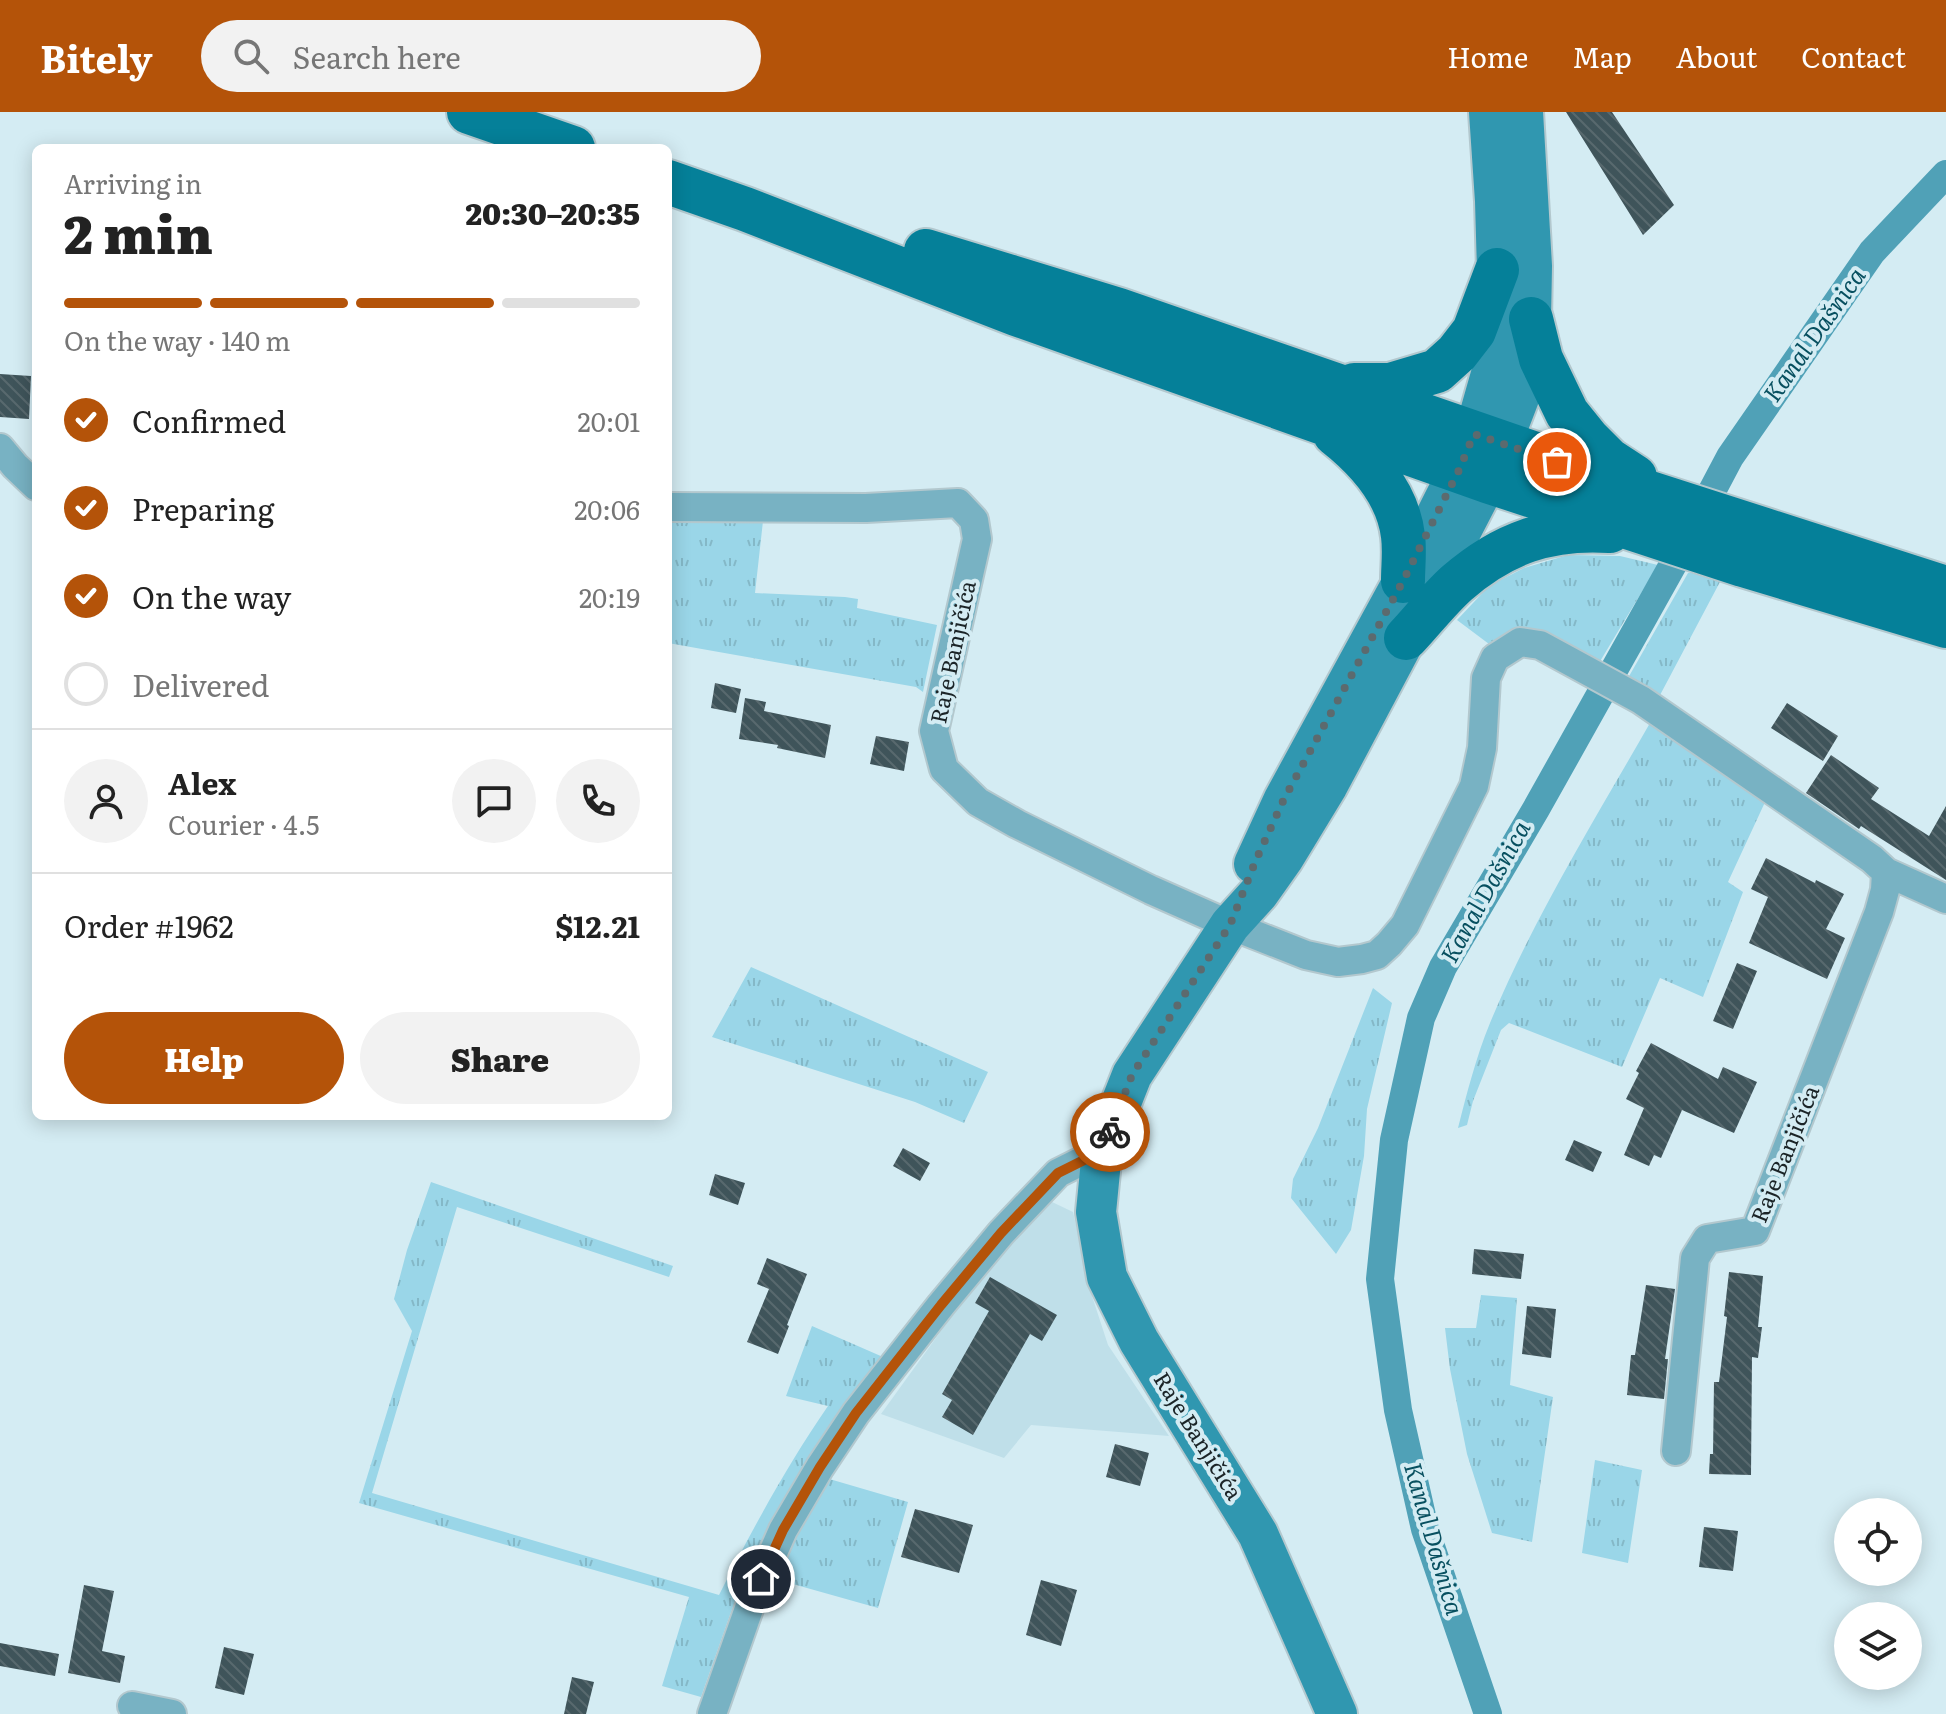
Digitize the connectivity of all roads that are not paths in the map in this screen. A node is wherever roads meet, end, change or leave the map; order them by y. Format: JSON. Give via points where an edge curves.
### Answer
{"nodes":[{"id":1,"x":469,"y":112,"type":"edge"},
{"id":2,"x":1489,"y":112,"type":"edge"},
{"id":3,"x":1523,"y":112,"type":"edge"},
{"id":4,"x":561,"y":144,"type":"edge"},
{"id":5,"x":672,"y":183,"type":"edge"},
{"id":6,"x":1497,"y":270,"type":"junction"},
{"id":7,"x":1531,"y":319,"type":"junction"},
{"id":8,"x":1331,"y":404,"type":"junction"},
{"id":9,"x":0,"y":448,"type":"edge"},
{"id":10,"x":1480,"y":457,"type":"junction"},
{"id":11,"x":32,"y":482,"type":"edge"},
{"id":12,"x":672,"y":507,"type":"edge"},
{"id":13,"x":1665,"y":519,"type":"junction"},
{"id":14,"x":1750,"y":546,"type":"junction"},
{"id":15,"x":1403,"y":581,"type":"junction"},
{"id":16,"x":1946,"y":588,"type":"edge"},
{"id":17,"x":1946,"y":626,"type":"edge"},
{"id":18,"x":1406,"y":638,"type":"junction"},
{"id":19,"x":1886,"y":872,"type":"junction"},
{"id":20,"x":1946,"y":899,"type":"edge"},
{"id":21,"x":1230,"y":925,"type":"junction"},
{"id":22,"x":1102,"y":1151,"type":"junction"},
{"id":23,"x":1676,"y":1451,"type":"dead end"},
{"id":24,"x":132,"y":1706,"type":"dead end"},
{"id":25,"x":172,"y":1714,"type":"edge"},
{"id":26,"x":712,"y":1714,"type":"edge"},
{"id":27,"x":1337,"y":1714,"type":"edge"}],
"edges":[{"from":1,"to":4,"type":"main road"},
{"from":2,"to":6,"type":"main road"},
{"from":3,"to":7,"type":"main road"},
{"from":5,"to":8,"type":"main road","via":[[1016,314]]},
{"from":6,"to":8,"type":"main road","via":[[1474,331],[1437,371]]},
{"from":6,"to":10,"type":"main road","via":[[1493,367]]},
{"from":7,"to":10,"type":"main road","via":[[1519,398]]},
{"from":7,"to":13,"type":"main road","via":[[1541,359],[1567,413]]},
{"from":8,"to":10,"type":"main road"},
{"from":8,"to":15,"type":"main road","via":[[1399,514]]},
{"from":9,"to":11,"type":"street"},
{"from":10,"to":13,"type":"main road"},
{"from":10,"to":15,"type":"main road"},
{"from":10,"to":18,"type":"main road"},
{"from":12,"to":21,"type":"street","name":"Raje Banjičića","via":[[958,503],[974,520],[977,539],[934,731],[944,769],[978,802],[1017,824]]},
{"from":13,"to":14,"type":"main road"},
{"from":13,"to":18,"type":"main road","via":[[1530,538],[1485,561],[1455,585]]},
{"from":14,"to":16,"type":"main road"},
{"from":14,"to":17,"type":"main road"},
{"from":15,"to":21,"type":"main road","via":[[1284,799]]},
{"from":18,"to":21,"type":"main road","via":[[1283,859]]},
{"from":19,"to":20,"type":"street"},
{"from":19,"to":21,"type":"street","name":"Raje Banjičića","via":[[1641,700],[1540,645],[1520,642],[1495,658],[1486,678],[1474,786],[1405,925],[1389,944],[1377,955],[1338,962]]},
{"from":19,"to":23,"type":"street","name":"Raje Banjičića","via":[[1879,912],[1755,1231],[1707,1239],[1695,1258]]},
{"from":21,"to":22,"type":"main road","name":"Raje Banjičića","via":[[1132,1075]]},
{"from":22,"to":26,"type":"street","via":[[1058,1173],[1001,1233],[856,1413],[783,1530]]},
{"from":22,"to":27,"type":"main road","name":"Raje Banjičića","via":[[1096,1212],[1107,1277],[1139,1341],[1258,1534]]},
{"from":24,"to":25,"type":"street"}]}
